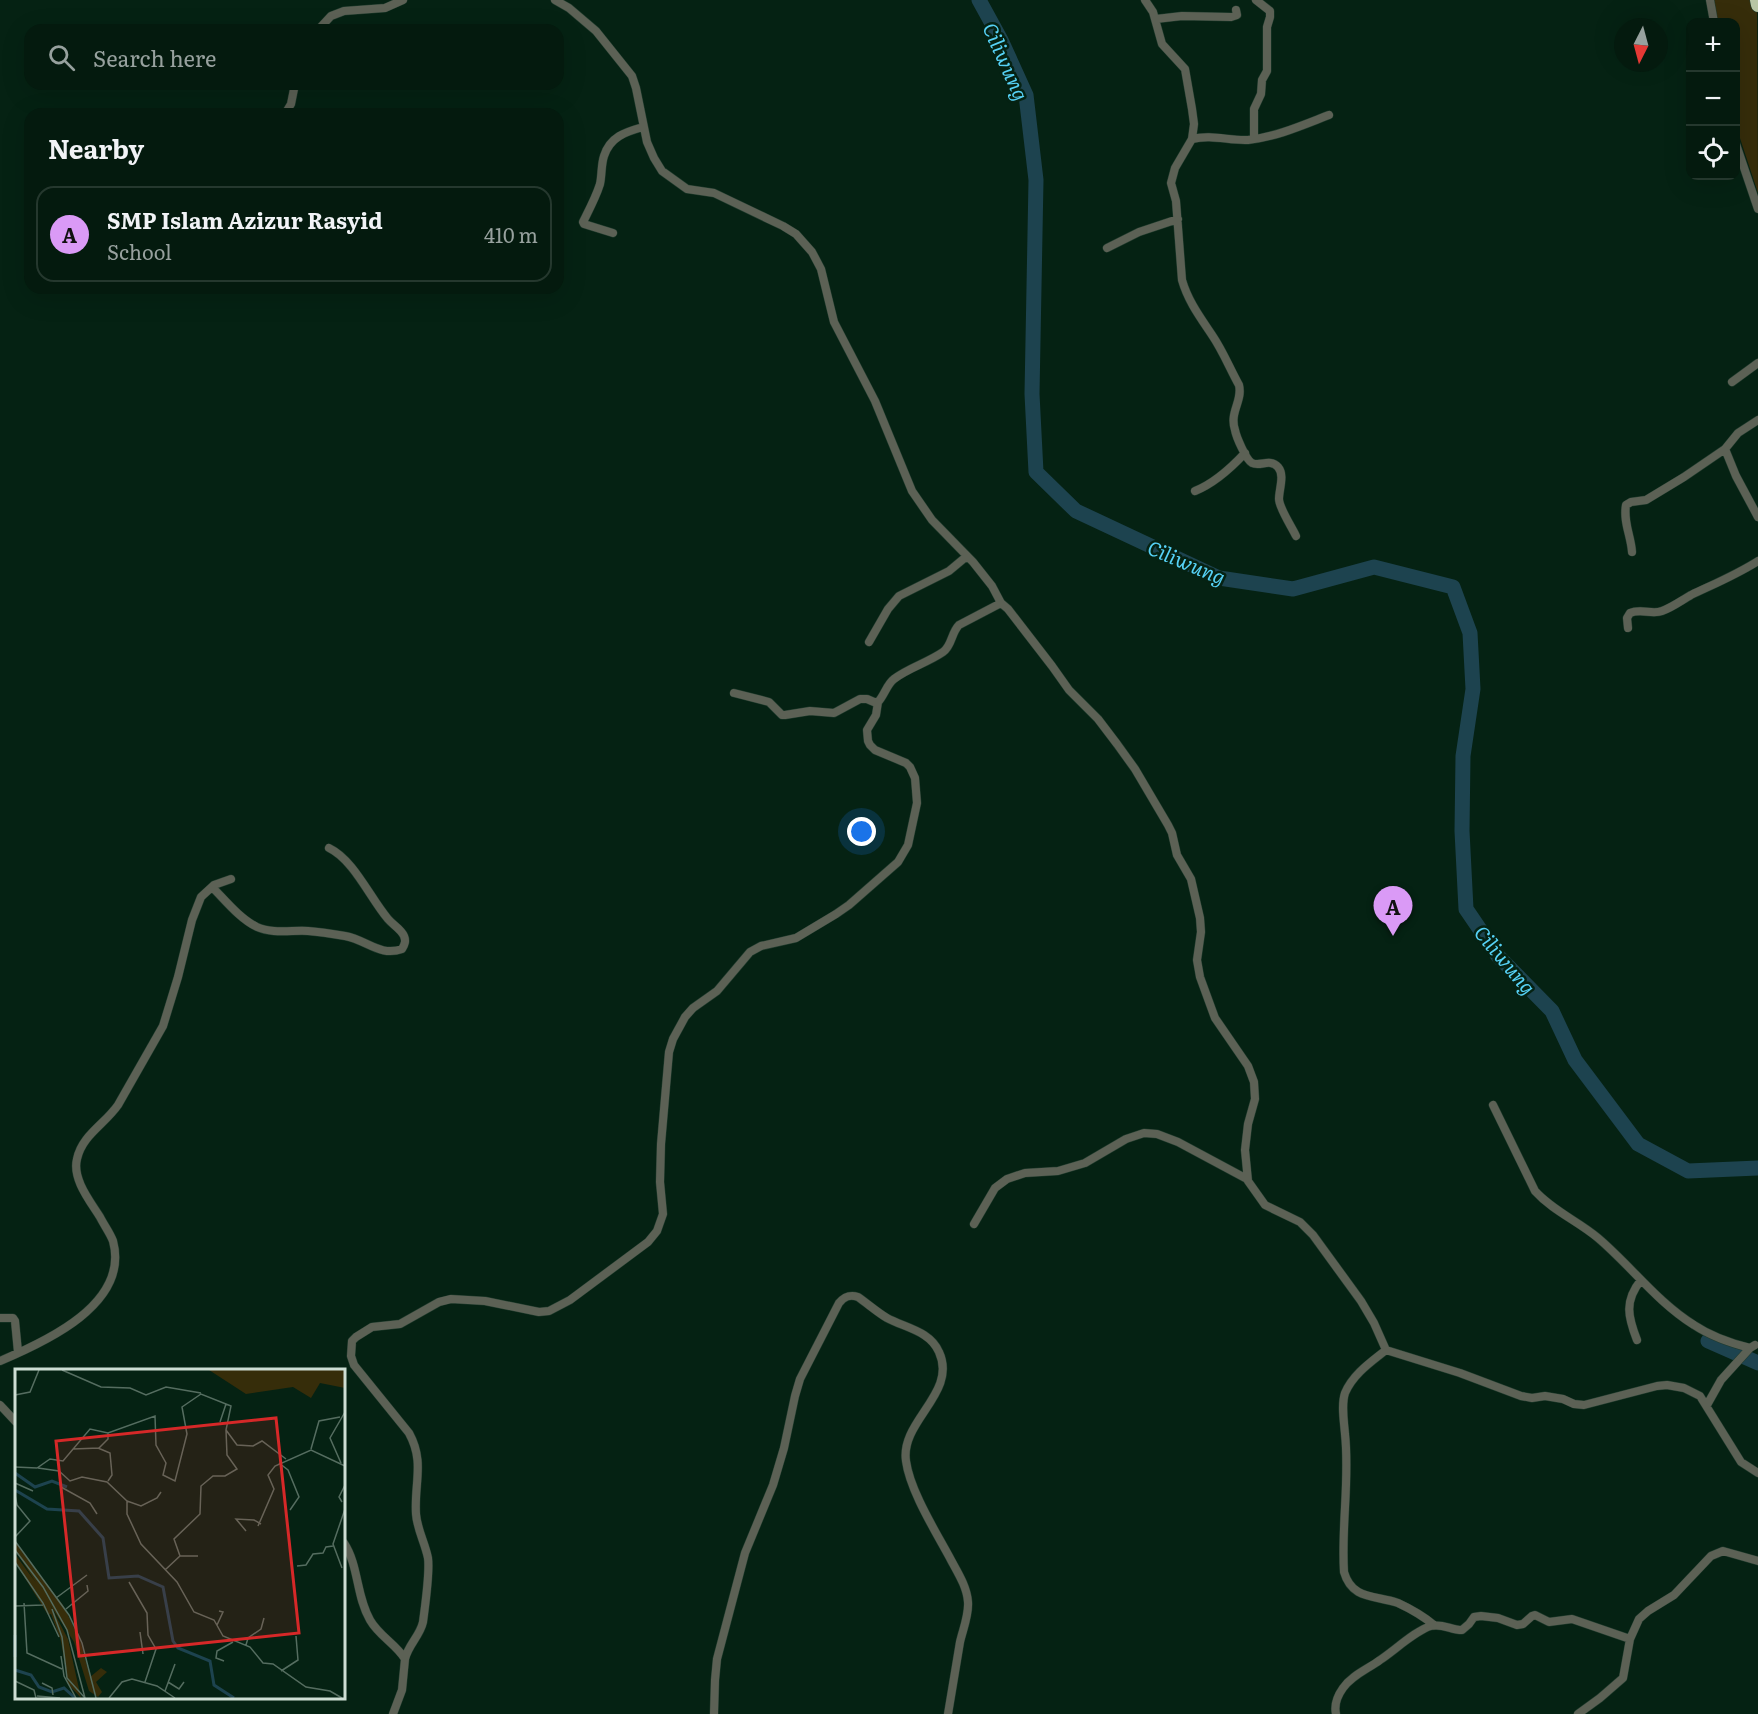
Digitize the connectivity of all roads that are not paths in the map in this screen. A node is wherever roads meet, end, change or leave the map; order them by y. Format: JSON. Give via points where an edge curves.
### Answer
{"nodes":[{"id":1,"x":403,"y":0,"type":"edge"},
{"id":2,"x":555,"y":0,"type":"edge"},
{"id":3,"x":1145,"y":0,"type":"edge"},
{"id":4,"x":1256,"y":0,"type":"edge"},
{"id":5,"x":1710,"y":0,"type":"edge"},
{"id":6,"x":1757,"y":0,"type":"edge"},
{"id":7,"x":1758,"y":5,"type":"edge"},
{"id":8,"x":1236,"y":10,"type":"dead end"},
{"id":9,"x":1713,"y":18,"type":"edge"},
{"id":10,"x":1156,"y":19,"type":"junction"},
{"id":11,"x":324,"y":24,"type":"edge"},
{"id":12,"x":294,"y":90,"type":"edge"},
{"id":13,"x":289,"y":108,"type":"edge"},
{"id":14,"x":1329,"y":115,"type":"dead end"},
{"id":15,"x":643,"y":127,"type":"junction"},
{"id":16,"x":1192,"y":139,"type":"junction"},
{"id":17,"x":1254,"y":139,"type":"junction"},
{"id":18,"x":1740,"y":156,"type":"edge"},
{"id":19,"x":1758,"y":209,"type":"edge"},
{"id":20,"x":1178,"y":219,"type":"junction"},
{"id":21,"x":613,"y":233,"type":"dead end"},
{"id":22,"x":1107,"y":248,"type":"dead end"},
{"id":23,"x":1758,"y":363,"type":"edge"},
{"id":24,"x":1732,"y":382,"type":"dead end"},
{"id":25,"x":1758,"y":420,"type":"edge"},
{"id":26,"x":1725,"y":449,"type":"junction"},
{"id":27,"x":1245,"y":453,"type":"junction"},
{"id":28,"x":1195,"y":491,"type":"dead end"},
{"id":29,"x":1758,"y":517,"type":"edge"},
{"id":30,"x":1296,"y":536,"type":"dead end"},
{"id":31,"x":1632,"y":552,"type":"dead end"},
{"id":32,"x":968,"y":556,"type":"junction"},
{"id":33,"x":1758,"y":561,"type":"edge"},
{"id":34,"x":1001,"y":603,"type":"junction"},
{"id":35,"x":1628,"y":628,"type":"dead end"},
{"id":36,"x":869,"y":642,"type":"dead end"},
{"id":37,"x":734,"y":693,"type":"dead end"},
{"id":38,"x":878,"y":702,"type":"junction"},
{"id":39,"x":329,"y":848,"type":"dead end"},
{"id":40,"x":231,"y":879,"type":"dead end"},
{"id":41,"x":212,"y":887,"type":"junction"},
{"id":42,"x":1493,"y":1105,"type":"dead end"},
{"id":43,"x":1247,"y":1179,"type":"junction"},
{"id":44,"x":974,"y":1224,"type":"dead end"},
{"id":45,"x":1638,"y":1284,"type":"junction"},
{"id":46,"x":0,"y":1318,"type":"edge"},
{"id":47,"x":1637,"y":1340,"type":"dead end"},
{"id":48,"x":1386,"y":1350,"type":"junction"},
{"id":49,"x":18,"y":1352,"type":"junction"},
{"id":50,"x":0,"y":1360,"type":"edge"},
{"id":51,"x":1707,"y":1405,"type":"junction"},
{"id":52,"x":0,"y":1406,"type":"edge"},
{"id":53,"x":15,"y":1421,"type":"edge"},
{"id":54,"x":1758,"y":1473,"type":"edge"},
{"id":55,"x":345,"y":1545,"type":"edge"},
{"id":56,"x":1758,"y":1562,"type":"edge"},
{"id":57,"x":1434,"y":1625,"type":"junction"},
{"id":58,"x":1630,"y":1639,"type":"junction"},
{"id":59,"x":405,"y":1659,"type":"junction"},
{"id":60,"x":393,"y":1714,"type":"edge"},
{"id":61,"x":714,"y":1714,"type":"edge"},
{"id":62,"x":948,"y":1714,"type":"edge"},
{"id":63,"x":1336,"y":1714,"type":"edge"},
{"id":64,"x":1578,"y":1714,"type":"edge"}],
"edges":[{"from":1,"to":11,"type":"street","via":[[385,8],[344,11]]},
{"from":2,"to":15,"type":"street","via":[[596,31],[632,76]]},
{"from":3,"to":10,"type":"street"},
{"from":4,"to":17,"type":"street","via":[[1270,12],[1270,17],[1267,71],[1254,109]]},
{"from":5,"to":9,"type":"street"},
{"from":6,"to":7,"type":"highway"},
{"from":8,"to":10,"type":"street","via":[[1237,15],[1231,17]]},
{"from":10,"to":16,"type":"street","via":[[1162,44],[1186,72],[1194,124]]},
{"from":12,"to":13,"type":"street"},
{"from":14,"to":17,"type":"street"},
{"from":15,"to":21,"type":"street","via":[[622,133],[610,145],[604,155],[600,183],[583,222]]},
{"from":15,"to":32,"type":"street","via":[[646,142],[662,171],[692,190],[714,193],[771,220],[796,234],[812,252],[825,279],[834,322],[875,401],[910,486],[932,520]]},
{"from":16,"to":17,"type":"street"},
{"from":16,"to":20,"type":"street","via":[[1171,178]]},
{"from":18,"to":19,"type":"street"},
{"from":20,"to":22,"type":"street"},
{"from":20,"to":27,"type":"street","via":[[1180,268],[1186,293],[1240,389],[1233,420]]},
{"from":23,"to":24,"type":"street"},
{"from":25,"to":26,"type":"street","via":[[1738,433]]},
{"from":26,"to":29,"type":"street"},
{"from":26,"to":31,"type":"street","via":[[1646,500],[1626,505]]},
{"from":27,"to":28,"type":"street","via":[[1219,478]]},
{"from":27,"to":30,"type":"street","via":[[1252,463],[1269,462],[1278,468],[1279,500]]},
{"from":32,"to":34,"type":"street"},
{"from":32,"to":36,"type":"street","via":[[949,571],[899,596]]},
{"from":33,"to":35,"type":"street","via":[[1664,610],[1630,613]]},
{"from":34,"to":38,"type":"street","via":[[959,625],[945,651],[892,680]]},
{"from":34,"to":43,"type":"street","via":[[1069,690],[1098,718],[1139,775],[1171,830],[1177,855],[1191,879],[1200,918],[1200,977],[1215,1018],[1248,1066],[1254,1082],[1255,1099],[1246,1139]]},
{"from":37,"to":38,"type":"street","via":[[770,702],[785,716],[810,711],[834,713],[860,699]]},
{"from":38,"to":59,"type":"street","via":[[867,730],[868,741],[876,750],[906,763],[915,778],[917,803],[908,845],[898,862],[836,915],[796,938],[750,952],[717,991],[685,1017],[668,1056],[660,1150],[663,1214],[654,1236],[581,1292],[549,1311],[451,1299],[400,1324],[372,1327],[352,1341],[354,1365],[409,1433],[418,1460],[416,1514],[429,1574],[422,1623]]},
{"from":39,"to":41,"type":"street","via":[[347,863],[400,930],[405,938],[402,949],[387,952],[346,936],[260,928]]},
{"from":40,"to":41,"type":"street"},
{"from":41,"to":49,"type":"street","via":[[203,894],[195,910],[160,1032],[118,1105],[85,1140],[76,1159],[78,1179],[112,1239],[115,1264],[108,1284],[102,1296],[72,1323]]},
{"from":42,"to":45,"type":"street","via":[[1535,1191],[1600,1239]]},
{"from":43,"to":44,"type":"street","via":[[1171,1139],[1144,1133],[1085,1163],[1007,1179],[995,1188]]},
{"from":43,"to":48,"type":"street","via":[[1265,1205],[1300,1222],[1315,1238],[1361,1301]]},
{"from":45,"to":47,"type":"street","via":[[1628,1311]]},
{"from":45,"to":51,"type":"street","via":[[1695,1326],[1748,1350],[1721,1380]]},
{"from":46,"to":49,"type":"street","via":[[15,1321]]},
{"from":48,"to":51,"type":"street","via":[[1532,1398],[1563,1398],[1584,1405],[1667,1385],[1692,1391]]},
{"from":48,"to":57,"type":"street","via":[[1363,1368],[1344,1397],[1348,1456],[1344,1572],[1355,1591],[1411,1609]]},
{"from":49,"to":50,"type":"street"},
{"from":51,"to":54,"type":"street","via":[[1741,1462]]},
{"from":52,"to":53,"type":"street"},
{"from":55,"to":59,"type":"street","via":[[370,1620]]},
{"from":56,"to":58,"type":"street","via":[[1723,1551],[1711,1556],[1674,1595],[1639,1619]]},
{"from":57,"to":58,"type":"street","via":[[1462,1630],[1474,1617],[1481,1616],[1520,1625],[1534,1615],[1549,1622],[1572,1619]]},
{"from":57,"to":63,"type":"street","via":[[1345,1685],[1338,1697]]},
{"from":58,"to":64,"type":"street","via":[[1623,1678]]},
{"from":59,"to":60,"type":"street","via":[[403,1684]]},
{"from":61,"to":62,"type":"street","via":[[721,1642],[745,1553],[773,1485],[797,1388],[839,1303],[854,1296],[886,1317],[926,1335],[941,1355],[939,1385],[905,1449],[911,1480],[962,1579],[968,1602]]}]}
